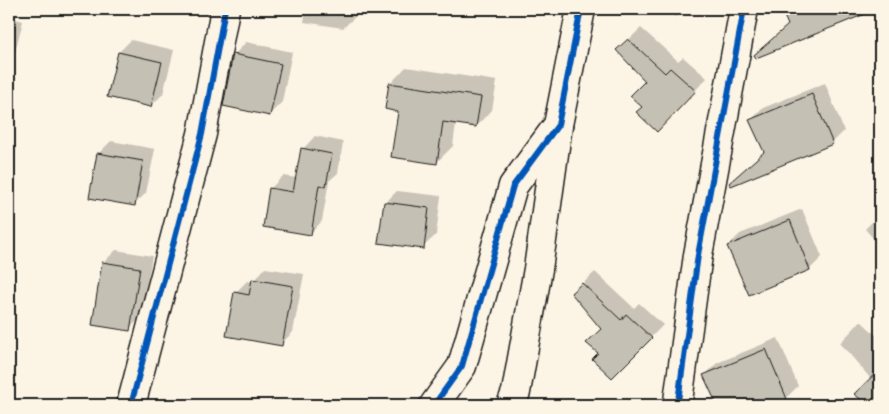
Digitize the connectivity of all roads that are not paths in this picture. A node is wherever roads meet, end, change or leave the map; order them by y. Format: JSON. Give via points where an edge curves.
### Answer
{"nodes":[{"id":1,"x":225,"y":9,"type":"edge"},
{"id":2,"x":581,"y":9,"type":"edge"},
{"id":3,"x":744,"y":9,"type":"edge"},
{"id":4,"x":558,"y":125,"type":"junction"},
{"id":5,"x":131,"y":405,"type":"edge"},
{"id":6,"x":434,"y":405,"type":"edge"},
{"id":7,"x":511,"y":405,"type":"edge"},
{"id":8,"x":679,"y":405,"type":"edge"}],
"edges":[{"from":1,"to":5,"type":"street","via":[[202,134]]},
{"from":2,"to":4,"type":"street"},
{"from":3,"to":8,"type":"street","via":[[698,255]]},
{"from":4,"to":6,"type":"street","via":[[513,186],[462,366]]},
{"from":4,"to":7,"type":"street","via":[[538,269]]}]}
